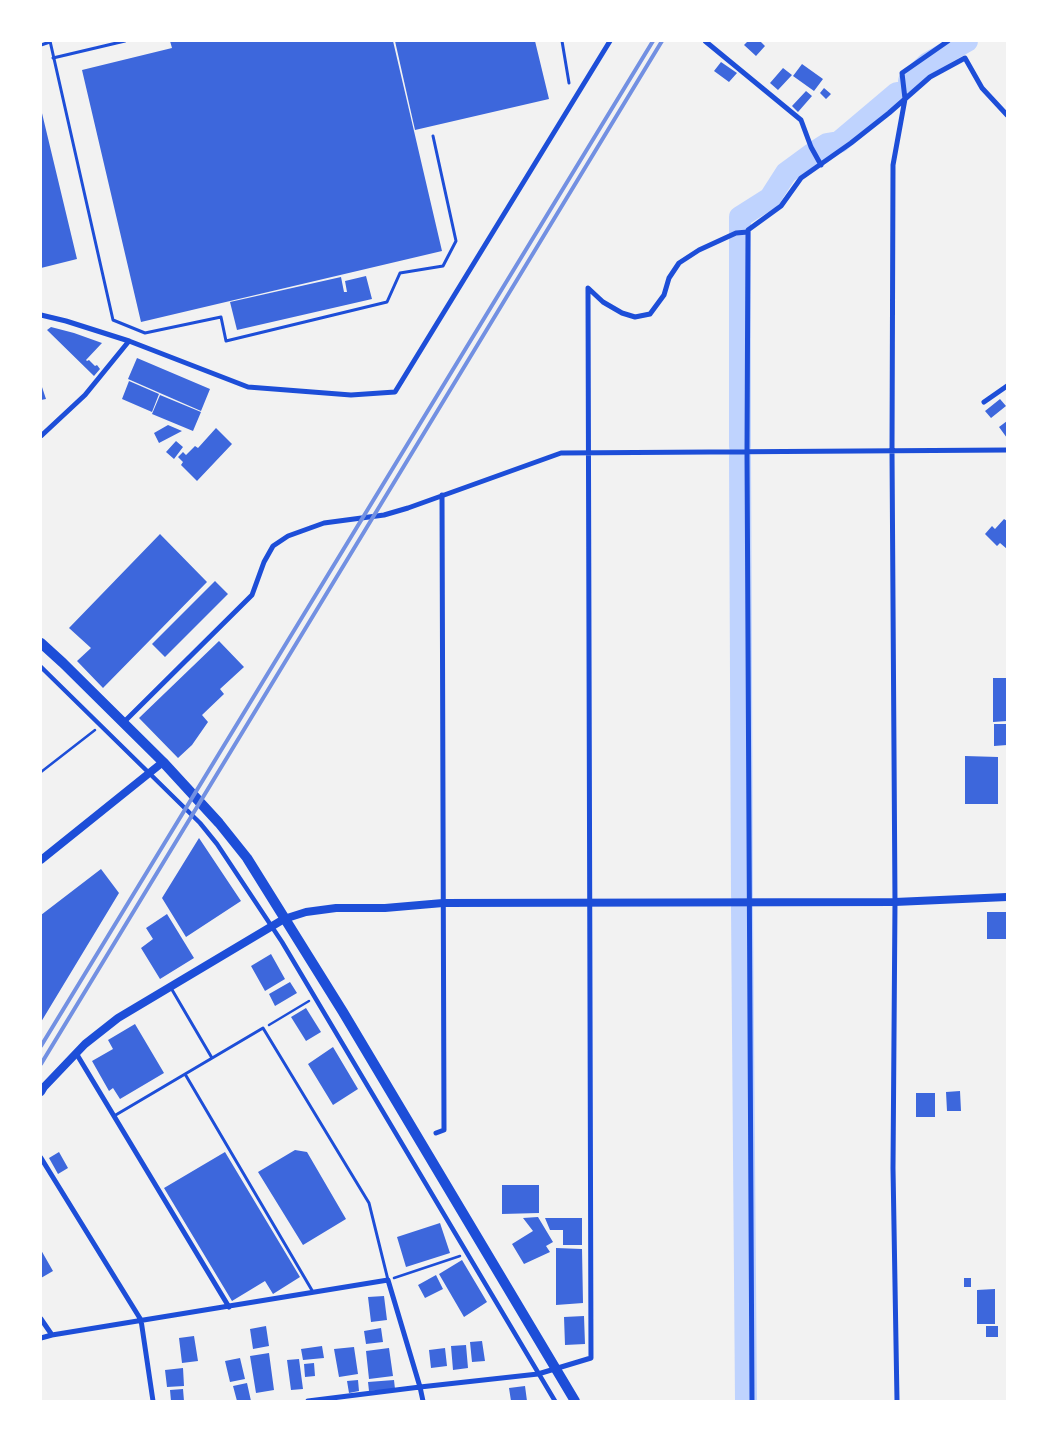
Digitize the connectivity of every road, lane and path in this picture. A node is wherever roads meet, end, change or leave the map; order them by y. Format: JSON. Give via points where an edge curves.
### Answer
{"nodes":[{"id":1,"x":125,"y":41,"type":"edge"},
{"id":2,"x":562,"y":41,"type":"edge"},
{"id":3,"x":610,"y":41,"type":"edge"},
{"id":4,"x":705,"y":41,"type":"edge"},
{"id":5,"x":948,"y":41,"type":"edge"},
{"id":6,"x":50,"y":42,"type":"edge"},
{"id":7,"x":41,"y":45,"type":"edge"},
{"id":8,"x":54,"y":58,"type":"junction"},
{"id":9,"x":569,"y":83,"type":"dead end"},
{"id":10,"x":905,"y":99,"type":"junction"},
{"id":11,"x":1007,"y":115,"type":"edge"},
{"id":12,"x":433,"y":136,"type":"dead end"},
{"id":13,"x":821,"y":165,"type":"junction"},
{"id":14,"x":747,"y":232,"type":"junction"},
{"id":15,"x":41,"y":315,"type":"edge"},
{"id":16,"x":129,"y":341,"type":"junction"},
{"id":17,"x":1007,"y":386,"type":"edge"},
{"id":18,"x":984,"y":402,"type":"dead end"},
{"id":19,"x":41,"y":436,"type":"edge"},
{"id":20,"x":1007,"y":450,"type":"edge"},
{"id":21,"x":892,"y":451,"type":"junction"},
{"id":22,"x":748,"y":452,"type":"junction"},
{"id":23,"x":589,"y":453,"type":"junction"},
{"id":24,"x":442,"y":495,"type":"junction"},
{"id":25,"x":41,"y":643,"type":"edge"},
{"id":26,"x":41,"y":667,"type":"edge"},
{"id":27,"x":124,"y":723,"type":"junction"},
{"id":28,"x":100,"y":725,"type":"junction"},
{"id":29,"x":163,"y":762,"type":"junction"},
{"id":30,"x":41,"y":772,"type":"edge"},
{"id":31,"x":149,"y":773,"type":"junction"},
{"id":32,"x":41,"y":860,"type":"edge"},
{"id":33,"x":1007,"y":897,"type":"edge"},
{"id":34,"x":749,"y":902,"type":"junction"},
{"id":35,"x":895,"y":902,"type":"junction"},
{"id":36,"x":443,"y":903,"type":"junction"},
{"id":37,"x":590,"y":903,"type":"junction"},
{"id":38,"x":284,"y":919,"type":"junction"},
{"id":39,"x":272,"y":927,"type":"junction"},
{"id":40,"x":170,"y":988,"type":"junction"},
{"id":41,"x":315,"y":998,"type":"junction"},
{"id":42,"x":263,"y":1028,"type":"junction"},
{"id":43,"x":76,"y":1053,"type":"junction"},
{"id":44,"x":212,"y":1058,"type":"junction"},
{"id":45,"x":185,"y":1074,"type":"junction"},
{"id":46,"x":41,"y":1092,"type":"edge"},
{"id":47,"x":114,"y":1116,"type":"junction"},
{"id":48,"x":436,"y":1133,"type":"dead end"},
{"id":49,"x":41,"y":1158,"type":"edge"},
{"id":50,"x":468,"y":1254,"type":"junction"},
{"id":51,"x":388,"y":1280,"type":"junction"},
{"id":52,"x":313,"y":1292,"type":"junction"},
{"id":53,"x":229,"y":1307,"type":"junction"},
{"id":54,"x":41,"y":1319,"type":"edge"},
{"id":55,"x":141,"y":1320,"type":"junction"},
{"id":56,"x":52,"y":1335,"type":"junction"},
{"id":57,"x":41,"y":1338,"type":"edge"},
{"id":58,"x":555,"y":1368,"type":"junction"},
{"id":59,"x":538,"y":1374,"type":"junction"},
{"id":60,"x":420,"y":1387,"type":"junction"},
{"id":61,"x":153,"y":1401,"type":"edge"},
{"id":62,"x":308,"y":1401,"type":"edge"},
{"id":63,"x":423,"y":1401,"type":"edge"},
{"id":64,"x":555,"y":1401,"type":"edge"},
{"id":65,"x":575,"y":1401,"type":"edge"},
{"id":66,"x":752,"y":1401,"type":"edge"},
{"id":67,"x":897,"y":1401,"type":"edge"}],
"edges":[{"from":1,"to":8,"type":"lane"},
{"from":2,"to":9,"type":"lane"},
{"from":3,"to":16,"type":"street","via":[[395,392],[351,395],[248,387]]},
{"from":4,"to":13,"type":"street","via":[[801,120]]},
{"from":5,"to":10,"type":"street","via":[[902,73]]},
{"from":6,"to":7,"type":"lane"},
{"from":6,"to":8,"type":"lane"},
{"from":8,"to":12,"type":"lane","via":[[113,320],[145,333],[221,317],[226,341],[388,302],[400,273],[443,266],[456,241]]},
{"from":10,"to":11,"type":"street","via":[[930,77],[965,58],[982,88]]},
{"from":10,"to":13,"type":"street"},
{"from":10,"to":21,"type":"street","via":[[893,165]]},
{"from":13,"to":14,"type":"street","via":[[801,178],[781,206]]},
{"from":14,"to":22,"type":"street"},
{"from":14,"to":23,"type":"street","via":[[736,233],[679,263],[669,278],[664,295],[650,314],[635,317],[622,313],[588,288]]},
{"from":15,"to":16,"type":"street"},
{"from":16,"to":19,"type":"street","via":[[85,394]]},
{"from":17,"to":18,"type":"street"},
{"from":20,"to":21,"type":"street"},
{"from":21,"to":22,"type":"street"},
{"from":21,"to":35,"type":"street"},
{"from":22,"to":23,"type":"street"},
{"from":22,"to":34,"type":"street"},
{"from":23,"to":24,"type":"street","via":[[561,453]]},
{"from":23,"to":37,"type":"street"},
{"from":24,"to":27,"type":"street","via":[[384,515],[324,523],[288,536],[273,546],[252,595]]},
{"from":24,"to":36,"type":"street"},
{"from":25,"to":27,"type":"main road"},
{"from":26,"to":28,"type":"street"},
{"from":27,"to":29,"type":"main road"},
{"from":28,"to":30,"type":"path"},
{"from":28,"to":31,"type":"street"},
{"from":29,"to":31,"type":"street"},
{"from":29,"to":38,"type":"main road","via":[[247,858]]},
{"from":31,"to":32,"type":"street"},
{"from":31,"to":39,"type":"street","via":[[217,844]]},
{"from":33,"to":35,"type":"street"},
{"from":34,"to":35,"type":"street"},
{"from":34,"to":37,"type":"street"},
{"from":34,"to":66,"type":"street"},
{"from":35,"to":67,"type":"street","via":[[893,1168]]},
{"from":36,"to":37,"type":"street"},
{"from":36,"to":38,"type":"street","via":[[336,908]]},
{"from":36,"to":48,"type":"street","via":[[444,1130]]},
{"from":37,"to":58,"type":"street","via":[[590,1358]]},
{"from":38,"to":39,"type":"street"},
{"from":38,"to":58,"type":"main road"},
{"from":39,"to":40,"type":"street"},
{"from":39,"to":41,"type":"street"},
{"from":40,"to":43,"type":"street","via":[[118,1018]]},
{"from":40,"to":44,"type":"lane"},
{"from":41,"to":42,"type":"path"},
{"from":41,"to":50,"type":"street"},
{"from":42,"to":44,"type":"lane"},
{"from":42,"to":51,"type":"lane","via":[[369,1203]]},
{"from":43,"to":46,"type":"street"},
{"from":43,"to":47,"type":"street"},
{"from":44,"to":45,"type":"lane"},
{"from":45,"to":47,"type":"lane"},
{"from":45,"to":52,"type":"lane"},
{"from":47,"to":53,"type":"street"},
{"from":49,"to":55,"type":"street"},
{"from":50,"to":51,"type":"path"},
{"from":50,"to":59,"type":"street"},
{"from":51,"to":52,"type":"street"},
{"from":51,"to":60,"type":"street"},
{"from":52,"to":53,"type":"street"},
{"from":53,"to":55,"type":"street"},
{"from":54,"to":56,"type":"street"},
{"from":55,"to":56,"type":"street"},
{"from":55,"to":61,"type":"street"},
{"from":56,"to":57,"type":"street"},
{"from":58,"to":59,"type":"street"},
{"from":58,"to":65,"type":"main road"},
{"from":59,"to":60,"type":"street"},
{"from":59,"to":64,"type":"street"},
{"from":60,"to":62,"type":"street"},
{"from":60,"to":63,"type":"street"}]}
